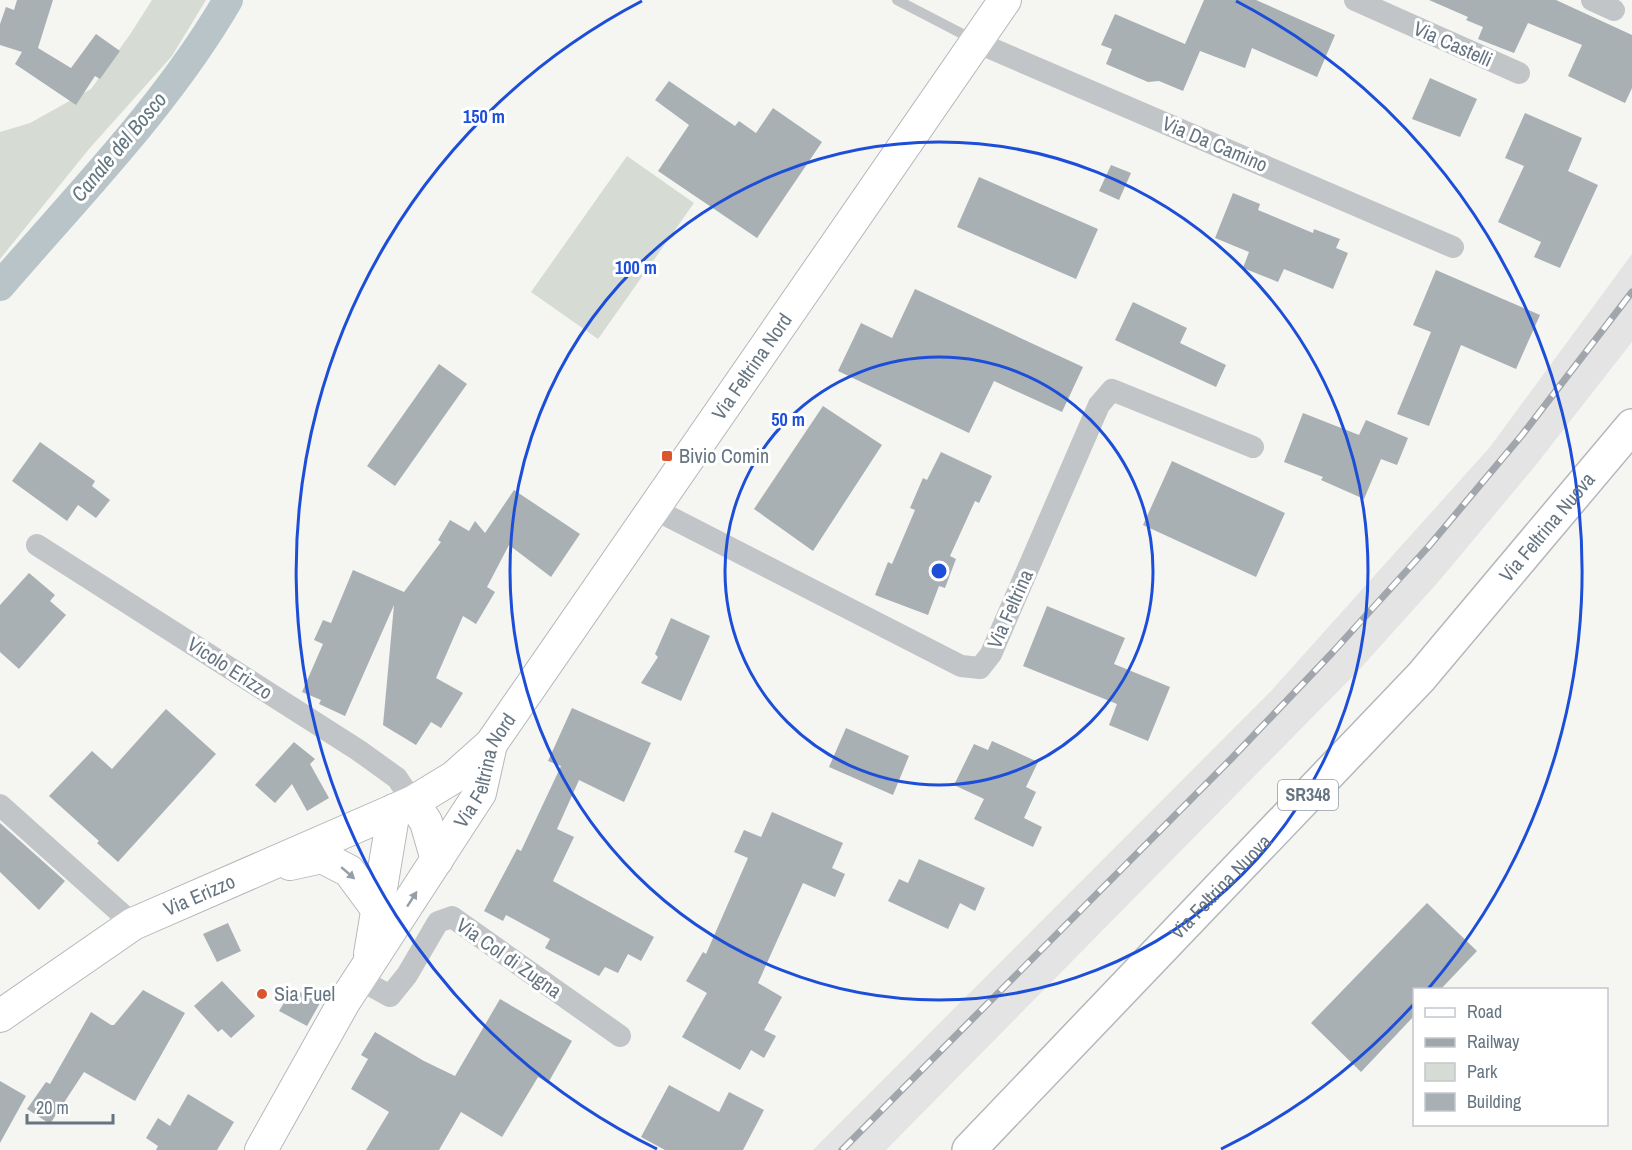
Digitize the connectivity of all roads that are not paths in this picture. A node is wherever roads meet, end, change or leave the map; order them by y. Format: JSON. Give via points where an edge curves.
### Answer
{"nodes":[{"id":1,"x":897,"y":0,"type":"edge"},
{"id":2,"x":1005,"y":0,"type":"edge"},
{"id":3,"x":1355,"y":0,"type":"edge"},
{"id":4,"x":1592,"y":0,"type":"edge"},
{"id":5,"x":1614,"y":10,"type":"dead end"},
{"id":6,"x":976,"y":42,"type":"junction"},
{"id":7,"x":1519,"y":73,"type":"dead end"},
{"id":8,"x":1453,"y":247,"type":"dead end"},
{"id":9,"x":1632,"y":426,"type":"edge"},
{"id":10,"x":1253,"y":447,"type":"dead end"},
{"id":11,"x":654,"y":509,"type":"junction"},
{"id":12,"x":38,"y":545,"type":"dead end"},
{"id":13,"x":491,"y":744,"type":"junction"},
{"id":14,"x":0,"y":805,"type":"edge"},
{"id":15,"x":404,"y":806,"type":"junction"},
{"id":16,"x":437,"y":860,"type":"junction"},
{"id":17,"x":254,"y":871,"type":"junction"},
{"id":18,"x":377,"y":909,"type":"junction"},
{"id":19,"x":133,"y":924,"type":"junction"},
{"id":20,"x":364,"y":972,"type":"junction"},
{"id":21,"x":0,"y":1016,"type":"edge"},
{"id":22,"x":621,"y":1036,"type":"dead end"},
{"id":23,"x":263,"y":1149,"type":"edge"},
{"id":24,"x":969,"y":1150,"type":"edge"}],
"edges":[{"from":1,"to":6,"type":"lane"},
{"from":2,"to":6,"type":"main road","name":"Via Feltrina Nord"},
{"from":3,"to":7,"type":"street","name":"Via Castelli"},
{"from":4,"to":5,"type":"street"},
{"from":6,"to":8,"type":"street","name":"Via Da Camino"},
{"from":6,"to":11,"type":"main road","name":"Via Feltrina Nord"},
{"from":9,"to":24,"type":"main road","name":"Via Feltrina Nuova","number":"SR348","via":[[1421,677]]},
{"from":10,"to":11,"type":"street","name":"Via Feltrina","via":[[1112,390],[1100,405],[991,654],[980,668],[961,666]]},
{"from":11,"to":13,"type":"main road","name":"Via Feltrina Nord"},
{"from":12,"to":15,"type":"street","name":"Vicolo Erizzo","via":[[358,750],[397,778]]},
{"from":13,"to":15,"type":"main road","name":"Via Erizzo","via":[[454,777]]},
{"from":13,"to":16,"type":"main road","name":"Via Feltrina Nord","via":[[480,793]]},
{"from":14,"to":19,"type":"street"},
{"from":15,"to":16,"type":"main road","name":"Via Feltrina Nord","via":[[426,822]]},
{"from":15,"to":17,"type":"main road","name":"Via Erizzo"},
{"from":15,"to":18,"type":"main road","name":"Via Feltrina Nord"},
{"from":20,"to":16,"type":"main road","name":"Via Feltrina Nord","one_way":true},
{"from":17,"to":18,"type":"main road","one_way":true,"via":[[322,857],[349,871]]},
{"from":17,"to":19,"type":"main road","name":"Via Erizzo"},
{"from":18,"to":20,"type":"main road","name":"Via Feltrina Nord"},
{"from":19,"to":21,"type":"main road","name":"Via Erizzo"},
{"from":20,"to":22,"type":"street","name":"Via Col di Zugna","via":[[390,996],[438,922],[452,917]]},
{"from":20,"to":23,"type":"main road","name":"Via Feltrina Nord"}]}
